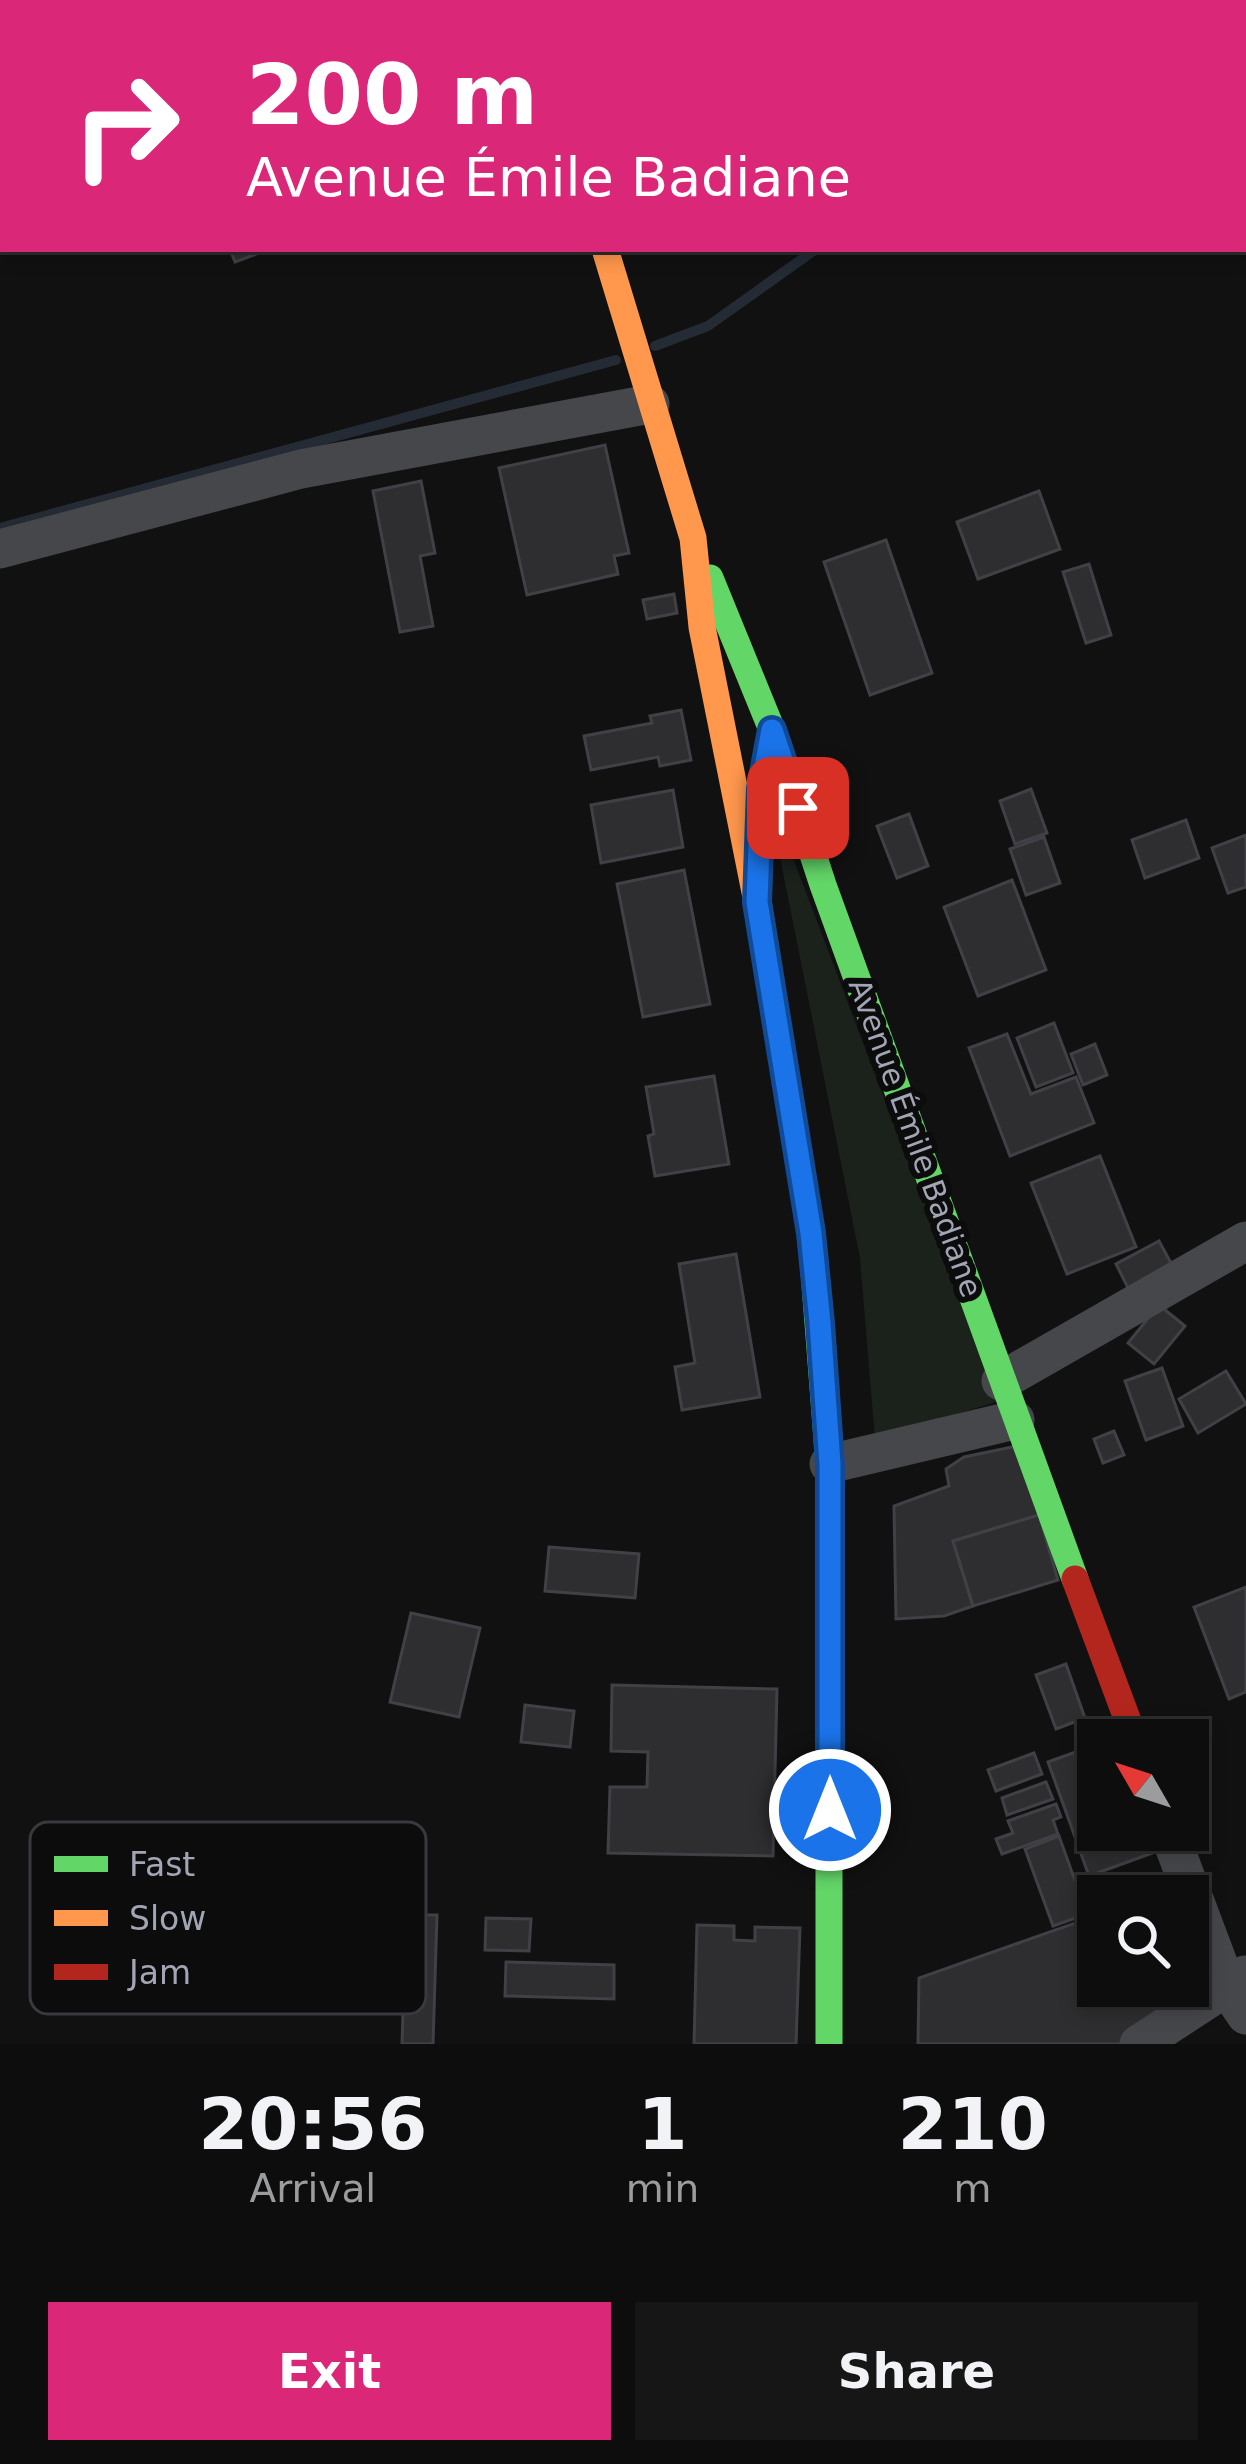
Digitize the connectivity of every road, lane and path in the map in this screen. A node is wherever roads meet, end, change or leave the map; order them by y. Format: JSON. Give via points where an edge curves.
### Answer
{"nodes":[{"id":1,"x":606,"y":252,"type":"edge"},
{"id":2,"x":647,"y":394,"type":"junction"},
{"id":3,"x":693,"y":538,"type":"junction"},
{"id":4,"x":0,"y":549,"type":"edge"},
{"id":5,"x":772,"y":730,"type":"junction"},
{"id":6,"x":757,"y":902,"type":"junction"},
{"id":7,"x":1246,"y":1241,"type":"edge"},
{"id":8,"x":1001,"y":1381,"type":"junction"},
{"id":9,"x":1016,"y":1420,"type":"junction"},
{"id":10,"x":830,"y":1464,"type":"junction"},
{"id":11,"x":1127,"y":1719,"type":"edge"},
{"id":12,"x":1177,"y":1851,"type":"edge"},
{"id":13,"x":1240,"y":1992,"type":"edge"},
{"id":14,"x":829,"y":2044,"type":"edge"},
{"id":15,"x":1139,"y":2044,"type":"edge"}],
"edges":[{"from":1,"to":2,"type":"main road"},
{"from":2,"to":3,"type":"main road"},
{"from":2,"to":4,"type":"street","via":[[301,469]]},
{"from":3,"to":5,"type":"main road","name":"Avenue Émile Badiane"},
{"from":3,"to":6,"type":"main road","via":[[702,627]]},
{"from":5,"to":6,"type":"main road"},
{"from":5,"to":8,"type":"main road","name":"Avenue Émile Badiane"},
{"from":6,"to":10,"type":"main road","via":[[811,1233]]},
{"from":7,"to":8,"type":"street"},
{"from":8,"to":9,"type":"main road","name":"Avenue Émile Badiane"},
{"from":9,"to":10,"type":"street"},
{"from":9,"to":11,"type":"main road","name":"Avenue Émile Badiane"},
{"from":10,"to":14,"type":"main road"},
{"from":12,"to":13,"type":"street"},
{"from":13,"to":15,"type":"street"}]}
